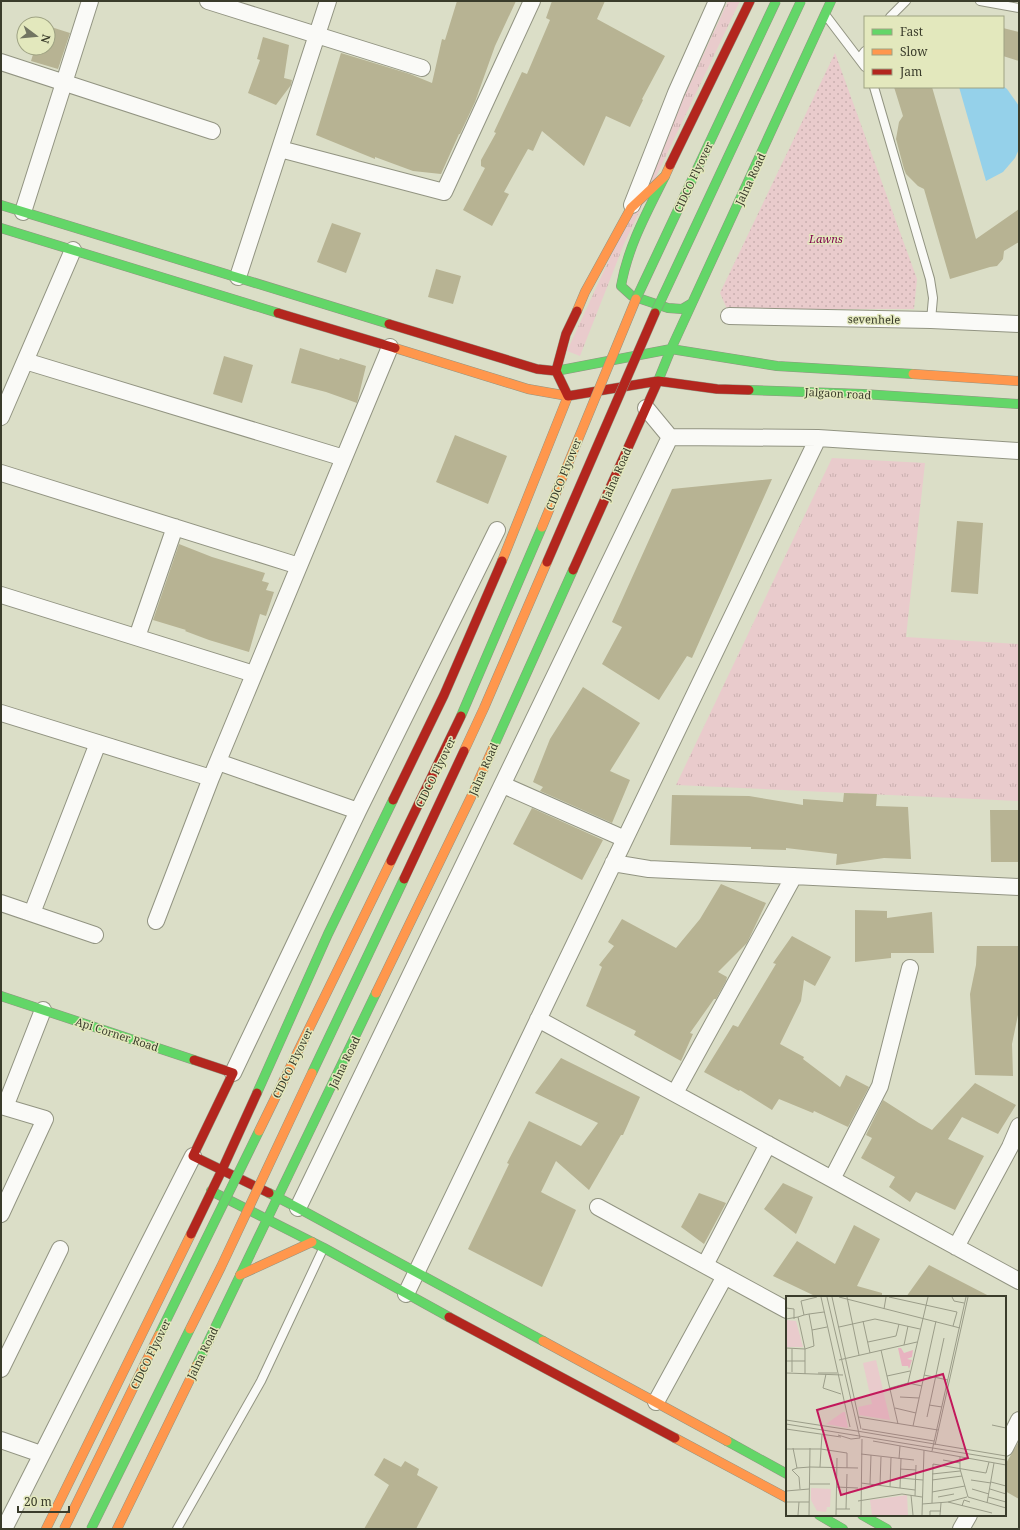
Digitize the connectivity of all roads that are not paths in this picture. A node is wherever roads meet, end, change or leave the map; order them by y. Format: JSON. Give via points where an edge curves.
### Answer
{"nodes":[{"id":1,"x":90,"y":1,"type":"edge"},
{"id":2,"x":208,"y":1,"type":"edge"},
{"id":3,"x":328,"y":1,"type":"edge"},
{"id":4,"x":532,"y":1,"type":"edge"},
{"id":5,"x":717,"y":1,"type":"edge"},
{"id":6,"x":750,"y":1,"type":"edge"},
{"id":7,"x":776,"y":1,"type":"edge"},
{"id":8,"x":801,"y":1,"type":"edge"},
{"id":9,"x":831,"y":1,"type":"edge"},
{"id":10,"x":906,"y":1,"type":"edge"},
{"id":11,"x":980,"y":1,"type":"edge"},
{"id":12,"x":1019,"y":8,"type":"edge"},
{"id":13,"x":825,"y":14,"type":"junction"},
{"id":14,"x":891,"y":16,"type":"edge"},
{"id":15,"x":317,"y":34,"type":"junction"},
{"id":16,"x":864,"y":52,"type":"edge"},
{"id":17,"x":859,"y":59,"type":"junction"},
{"id":18,"x":1,"y":62,"type":"edge"},
{"id":19,"x":864,"y":66,"type":"edge"},
{"id":20,"x":422,"y":68,"type":"dead end"},
{"id":21,"x":65,"y":83,"type":"junction"},
{"id":22,"x":874,"y":88,"type":"edge"},
{"id":23,"x":212,"y":131,"type":"dead end"},
{"id":24,"x":280,"y":149,"type":"junction"},
{"id":25,"x":665,"y":176,"type":"junction"},
{"id":26,"x":1,"y":205,"type":"edge"},
{"id":27,"x":631,"y":208,"type":"junction"},
{"id":28,"x":23,"y":212,"type":"junction"},
{"id":29,"x":1,"y":228,"type":"edge"},
{"id":30,"x":73,"y":250,"type":"junction"},
{"id":31,"x":238,"y":277,"type":"junction"},
{"id":32,"x":692,"y":303,"type":"junction"},
{"id":33,"x":729,"y":316,"type":"dead end"},
{"id":34,"x":930,"y":320,"type":"junction"},
{"id":35,"x":1019,"y":324,"type":"edge"},
{"id":36,"x":390,"y":347,"type":"junction"},
{"id":37,"x":671,"y":349,"type":"junction"},
{"id":38,"x":25,"y":361,"type":"junction"},
{"id":39,"x":556,"y":371,"type":"junction"},
{"id":40,"x":658,"y":381,"type":"junction"},
{"id":41,"x":1019,"y":381,"type":"edge"},
{"id":42,"x":568,"y":396,"type":"junction"},
{"id":43,"x":1019,"y":404,"type":"edge"},
{"id":44,"x":646,"y":408,"type":"junction"},
{"id":45,"x":1,"y":417,"type":"edge"},
{"id":46,"x":670,"y":437,"type":"junction"},
{"id":47,"x":818,"y":438,"type":"junction"},
{"id":48,"x":1019,"y":451,"type":"edge"},
{"id":49,"x":344,"y":458,"type":"junction"},
{"id":50,"x":1,"y":473,"type":"edge"},
{"id":51,"x":175,"y":527,"type":"junction"},
{"id":52,"x":497,"y":530,"type":"dead end"},
{"id":53,"x":299,"y":566,"type":"junction"},
{"id":54,"x":1,"y":595,"type":"edge"},
{"id":55,"x":137,"y":637,"type":"junction"},
{"id":56,"x":254,"y":674,"type":"junction"},
{"id":57,"x":1,"y":713,"type":"edge"},
{"id":58,"x":98,"y":744,"type":"junction"},
{"id":59,"x":218,"y":762,"type":"junction"},
{"id":60,"x":211,"y":778,"type":"junction"},
{"id":61,"x":503,"y":785,"type":"junction"},
{"id":62,"x":358,"y":811,"type":"junction"},
{"id":63,"x":625,"y":838,"type":"junction"},
{"id":64,"x":613,"y":863,"type":"junction"},
{"id":65,"x":794,"y":876,"type":"junction"},
{"id":66,"x":1019,"y":887,"type":"edge"},
{"id":67,"x":1,"y":903,"type":"edge"},
{"id":68,"x":32,"y":913,"type":"junction"},
{"id":69,"x":156,"y":921,"type":"dead end"},
{"id":70,"x":96,"y":935,"type":"dead end"},
{"id":71,"x":910,"y":968,"type":"dead end"},
{"id":72,"x":1,"y":996,"type":"edge"},
{"id":73,"x":43,"y":1010,"type":"junction"},
{"id":74,"x":538,"y":1019,"type":"junction"},
{"id":75,"x":233,"y":1073,"type":"junction"},
{"id":76,"x":675,"y":1093,"type":"junction"},
{"id":77,"x":3,"y":1106,"type":"edge"},
{"id":78,"x":1019,"y":1126,"type":"edge"},
{"id":79,"x":768,"y":1144,"type":"junction"},
{"id":80,"x":192,"y":1156,"type":"junction"},
{"id":81,"x":222,"y":1170,"type":"junction"},
{"id":82,"x":832,"y":1179,"type":"junction"},
{"id":83,"x":211,"y":1191,"type":"junction"},
{"id":84,"x":278,"y":1198,"type":"junction"},
{"id":85,"x":598,"y":1207,"type":"dead end"},
{"id":86,"x":298,"y":1208,"type":"junction"},
{"id":87,"x":1,"y":1214,"type":"edge"},
{"id":88,"x":267,"y":1219,"type":"junction"},
{"id":89,"x":312,"y":1242,"type":"junction"},
{"id":90,"x":956,"y":1247,"type":"junction"},
{"id":91,"x":324,"y":1248,"type":"junction"},
{"id":92,"x":60,"y":1249,"type":"dead end"},
{"id":93,"x":705,"y":1265,"type":"junction"},
{"id":94,"x":417,"y":1272,"type":"junction"},
{"id":95,"x":240,"y":1275,"type":"junction"},
{"id":96,"x":724,"y":1276,"type":"junction"},
{"id":97,"x":1019,"y":1281,"type":"edge"},
{"id":98,"x":406,"y":1294,"type":"junction"},
{"id":99,"x":786,"y":1309,"type":"edge"},
{"id":100,"x":1,"y":1369,"type":"edge"},
{"id":101,"x":656,"y":1402,"type":"junction"},
{"id":102,"x":1014,"y":1430,"type":"edge"},
{"id":103,"x":1,"y":1440,"type":"edge"},
{"id":104,"x":1006,"y":1446,"type":"edge"},
{"id":105,"x":41,"y":1454,"type":"junction"},
{"id":106,"x":786,"y":1473,"type":"edge"},
{"id":107,"x":786,"y":1497,"type":"edge"},
{"id":108,"x":821,"y":1516,"type":"edge"},
{"id":109,"x":864,"y":1516,"type":"edge"},
{"id":110,"x":968,"y":1516,"type":"edge"},
{"id":111,"x":4,"y":1529,"type":"edge"},
{"id":112,"x":46,"y":1529,"type":"edge"},
{"id":113,"x":64,"y":1529,"type":"edge"},
{"id":114,"x":91,"y":1529,"type":"edge"},
{"id":115,"x":117,"y":1529,"type":"edge"},
{"id":116,"x":177,"y":1529,"type":"edge"},
{"id":117,"x":843,"y":1529,"type":"edge"},
{"id":118,"x":887,"y":1529,"type":"edge"},
{"id":119,"x":961,"y":1529,"type":"edge"}],
"edges":[{"from":1,"to":21,"type":"street"},
{"from":2,"to":15,"type":"street"},
{"from":3,"to":15,"type":"street"},
{"from":4,"to":24,"type":"street","via":[[444,192]]},
{"from":5,"to":27,"type":"street","via":[[676,93]]},
{"from":6,"to":25,"type":"main road"},
{"from":7,"to":113,"type":"main road","name":"CIDCO Flyover","bridge":true,"via":[[634,303],[531,555],[450,741]]},
{"from":8,"to":114,"type":"main road","name":"CIDCO Flyover","bridge":true,"via":[[663,295],[484,708],[221,1267]]},
{"from":9,"to":13,"type":"main road","name":"Jalna Road"},
{"from":10,"to":14,"type":"lane"},
{"from":11,"to":12,"type":"lane"},
{"from":13,"to":17,"type":"lane"},
{"from":13,"to":32,"type":"main road","name":"Jalna Road"},
{"from":15,"to":20,"type":"street"},
{"from":15,"to":24,"type":"street"},
{"from":16,"to":17,"type":"lane"},
{"from":17,"to":19,"type":"lane"},
{"from":18,"to":21,"type":"street"},
{"from":21,"to":23,"type":"street"},
{"from":21,"to":28,"type":"street"},
{"from":22,"to":34,"type":"lane","via":[[930,278],[933,298]]},
{"from":24,"to":31,"type":"street"},
{"from":25,"to":27,"type":"main road"},
{"from":25,"to":32,"type":"main road","via":[[630,248],[620,286],[632,296],[668,308],[682,309]]},
{"from":26,"to":28,"type":"main road","name":"Jalgaon road"},
{"from":27,"to":39,"type":"main road","via":[[585,292],[566,334]]},
{"from":28,"to":31,"type":"main road","name":"Jalgaon road"},
{"from":29,"to":30,"type":"main road","name":"Jalgaon road"},
{"from":30,"to":36,"type":"main road","name":"Jalgaon road"},
{"from":30,"to":38,"type":"street"},
{"from":31,"to":39,"type":"main road","name":"Jalgaon road","via":[[537,369]]},
{"from":32,"to":37,"type":"main road","name":"Jalna Road"},
{"from":33,"to":34,"type":"street","name":"sevenhele"},
{"from":34,"to":35,"type":"street","name":"sevenhele"},
{"from":36,"to":42,"type":"main road","name":"Jalgaon road","via":[[528,389]]},
{"from":36,"to":49,"type":"street"},
{"from":37,"to":39,"type":"main road","name":"Jalgaon road"},
{"from":37,"to":40,"type":"main road","name":"Jalna Road"},
{"from":37,"to":41,"type":"main road","name":"Jalgaon road","via":[[777,366]]},
{"from":38,"to":45,"type":"street"},
{"from":38,"to":49,"type":"street"},
{"from":39,"to":42,"type":"main road"},
{"from":40,"to":42,"type":"main road","name":"Jalgaon road"},
{"from":40,"to":43,"type":"main road","name":"Jalgaon road","via":[[717,389],[863,394]]},
{"from":40,"to":44,"type":"main road","name":"Jalna Road"},
{"from":42,"to":81,"type":"main road","via":[[506,552],[444,695],[328,934]]},
{"from":44,"to":46,"type":"street"},
{"from":44,"to":84,"type":"main road","name":"Jalna Road","via":[[473,794]]},
{"from":46,"to":47,"type":"street"},
{"from":46,"to":61,"type":"street"},
{"from":47,"to":48,"type":"street"},
{"from":47,"to":63,"type":"street"},
{"from":49,"to":53,"type":"street"},
{"from":50,"to":51,"type":"street"},
{"from":51,"to":53,"type":"street"},
{"from":51,"to":55,"type":"street"},
{"from":52,"to":62,"type":"street"},
{"from":53,"to":56,"type":"street"},
{"from":54,"to":55,"type":"street"},
{"from":55,"to":56,"type":"street"},
{"from":56,"to":59,"type":"street"},
{"from":57,"to":58,"type":"street"},
{"from":58,"to":60,"type":"street"},
{"from":58,"to":68,"type":"street"},
{"from":59,"to":60,"type":"street"},
{"from":59,"to":62,"type":"street"},
{"from":60,"to":69,"type":"street"},
{"from":61,"to":63,"type":"street"},
{"from":61,"to":86,"type":"street"},
{"from":62,"to":75,"type":"street"},
{"from":63,"to":64,"type":"street"},
{"from":64,"to":65,"type":"street","via":[[649,869]]},
{"from":64,"to":74,"type":"street"},
{"from":65,"to":66,"type":"street"},
{"from":65,"to":76,"type":"street"},
{"from":67,"to":68,"type":"street"},
{"from":68,"to":70,"type":"street"},
{"from":71,"to":82,"type":"street","via":[[880,1086]]},
{"from":72,"to":73,"type":"main road","name":"Api Corner Road"},
{"from":73,"to":75,"type":"main road","name":"Api Corner Road"},
{"from":73,"to":77,"type":"street"},
{"from":74,"to":76,"type":"street"},
{"from":74,"to":94,"type":"street"},
{"from":75,"to":80,"type":"main road"},
{"from":76,"to":79,"type":"street"},
{"from":77,"to":87,"type":"street","via":[[45,1119]]},
{"from":78,"to":90,"type":"street"},
{"from":79,"to":82,"type":"street"},
{"from":79,"to":93,"type":"street"},
{"from":80,"to":81,"type":"main road"},
{"from":80,"to":105,"type":"street"},
{"from":81,"to":83,"type":"main road"},
{"from":81,"to":84,"type":"main road"},
{"from":82,"to":90,"type":"street"},
{"from":83,"to":88,"type":"main road"},
{"from":83,"to":112,"type":"main road"},
{"from":84,"to":86,"type":"main road"},
{"from":84,"to":88,"type":"main road","name":"Jalna Road"},
{"from":85,"to":93,"type":"street"},
{"from":86,"to":94,"type":"main road"},
{"from":88,"to":89,"type":"main road"},
{"from":88,"to":95,"type":"main road","name":"Jalna Road"},
{"from":89,"to":91,"type":"main road"},
{"from":89,"to":95,"type":"main road"},
{"from":90,"to":97,"type":"street"},
{"from":91,"to":98,"type":"main road"},
{"from":91,"to":116,"type":"lane","via":[[261,1381]]},
{"from":92,"to":100,"type":"street"},
{"from":93,"to":96,"type":"street"},
{"from":94,"to":98,"type":"street"},
{"from":94,"to":101,"type":"main road"},
{"from":95,"to":115,"type":"main road","name":"Jalna Road"},
{"from":96,"to":99,"type":"street"},
{"from":96,"to":101,"type":"street"},
{"from":98,"to":107,"type":"main road"},
{"from":101,"to":106,"type":"main road"},
{"from":102,"to":104,"type":"street"},
{"from":103,"to":105,"type":"street"},
{"from":105,"to":111,"type":"street"},
{"from":108,"to":117,"type":"main road"},
{"from":109,"to":118,"type":"main road"},
{"from":110,"to":119,"type":"street"}]}
